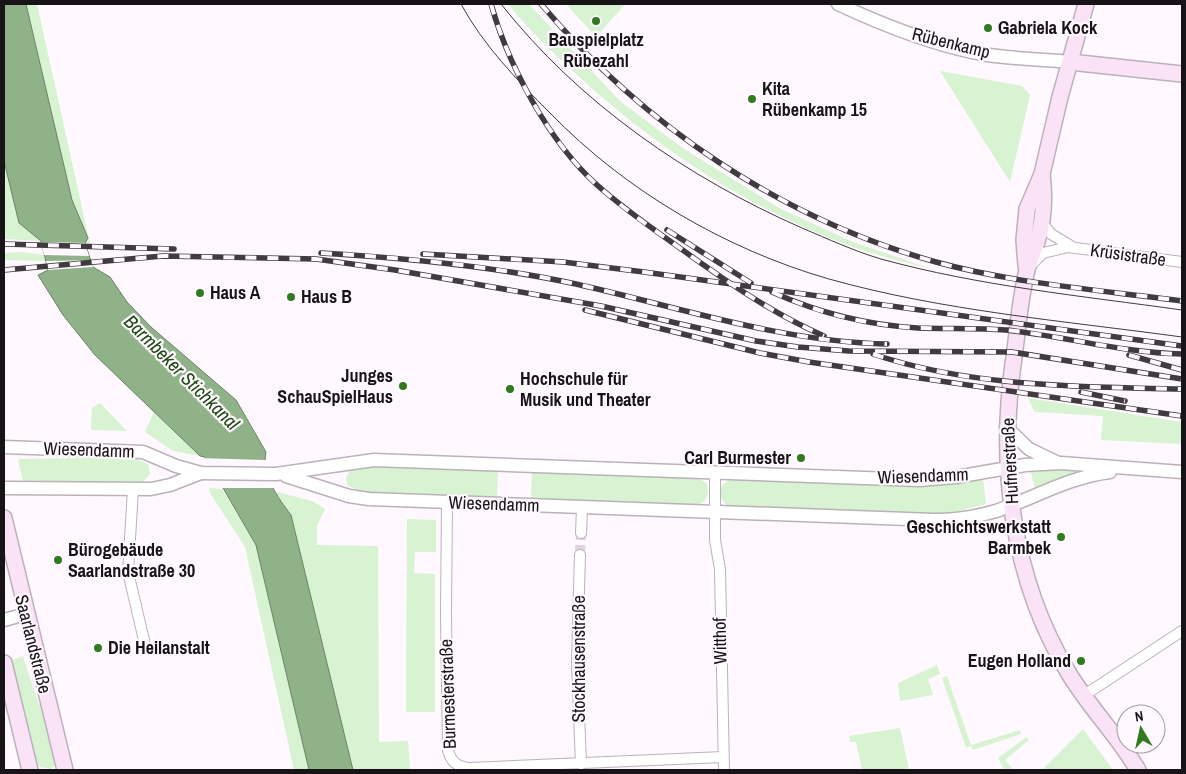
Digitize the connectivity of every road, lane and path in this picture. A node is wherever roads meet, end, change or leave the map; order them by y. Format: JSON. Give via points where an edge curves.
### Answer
{"nodes":[{"id":1,"x":838,"y":4,"type":"edge"},
{"id":2,"x":1086,"y":4,"type":"edge"},
{"id":3,"x":1070,"y":62,"type":"junction"},
{"id":4,"x":1182,"y":74,"type":"edge"},
{"id":5,"x":1039,"y":180,"type":"junction"},
{"id":6,"x":1042,"y":222,"type":"junction"},
{"id":7,"x":1074,"y":248,"type":"junction"},
{"id":8,"x":1182,"y":262,"type":"edge"},
{"id":9,"x":1027,"y":270,"type":"junction"},
{"id":10,"x":1006,"y":427,"type":"junction"},
{"id":11,"x":4,"y":447,"type":"edge"},
{"id":12,"x":1061,"y":463,"type":"junction"},
{"id":13,"x":1008,"y":467,"type":"junction"},
{"id":14,"x":1130,"y":469,"type":"junction"},
{"id":15,"x":1182,"y":472,"type":"edge"},
{"id":16,"x":201,"y":473,"type":"junction"},
{"id":17,"x":715,"y":473,"type":"junction"},
{"id":18,"x":276,"y":474,"type":"junction"},
{"id":19,"x":4,"y":488,"type":"edge"},
{"id":20,"x":133,"y":489,"type":"junction"},
{"id":21,"x":447,"y":502,"type":"junction"},
{"id":22,"x":1012,"y":505,"type":"junction"},
{"id":23,"x":582,"y":508,"type":"junction"},
{"id":24,"x":715,"y":513,"type":"junction"},
{"id":25,"x":4,"y":518,"type":"edge"},
{"id":26,"x":581,"y":533,"type":"tunnel mouth"},
{"id":27,"x":580,"y":555,"type":"tunnel mouth"},
{"id":28,"x":26,"y":614,"type":"junction"},
{"id":29,"x":4,"y":620,"type":"edge"},
{"id":30,"x":1182,"y":631,"type":"edge"},
{"id":31,"x":144,"y":640,"type":"dead end"},
{"id":32,"x":4,"y":663,"type":"edge"},
{"id":33,"x":1083,"y":696,"type":"junction"},
{"id":34,"x":723,"y":757,"type":"junction"},
{"id":35,"x":581,"y":764,"type":"junction"},
{"id":36,"x":30,"y":770,"type":"edge"},
{"id":37,"x":64,"y":770,"type":"edge"},
{"id":38,"x":724,"y":770,"type":"edge"},
{"id":39,"x":1138,"y":770,"type":"edge"}],
"edges":[{"from":1,"to":3,"type":"street","name":"Rübenkamp","via":[[955,47],[983,54]]},
{"from":2,"to":3,"type":"main road","name":"Hufnerstraße"},
{"from":3,"to":4,"type":"main road"},
{"from":3,"to":5,"type":"main road","name":"Hufnerstraße"},
{"from":5,"to":6,"type":"main road","name":"Hufnerstraße","via":[[1044,198]]},
{"from":5,"to":9,"type":"main road","name":"Hufnerstraße","via":[[1027,209],[1024,240]]},
{"from":6,"to":7,"type":"street","name":"Krüsistraße","via":[[1054,236]]},
{"from":6,"to":9,"type":"main road","name":"Hufnerstraße"},
{"from":7,"to":8,"type":"street","name":"Krüsistraße"},
{"from":7,"to":9,"type":"street","name":"Krüsistraße","via":[[1043,253]]},
{"from":9,"to":10,"type":"main road","name":"Hufnerstraße"},
{"from":10,"to":12,"type":"street","via":[[1029,449]]},
{"from":10,"to":13,"type":"main road","name":"Hufnerstraße"},
{"from":11,"to":16,"type":"street","name":"Wiesendamm","via":[[129,450]]},
{"from":12,"to":13,"type":"street","name":"Wiesendamm"},
{"from":12,"to":14,"type":"street","name":"Wiesendamm"},
{"from":13,"to":17,"type":"street","name":"Wiesendamm","via":[[919,480]]},
{"from":13,"to":22,"type":"main road","name":"Hufnerstraße"},
{"from":14,"to":15,"type":"street","name":"Wiesendamm"},
{"from":14,"to":22,"type":"street","name":"Wiesendamm","via":[[1088,476]]},
{"from":16,"to":18,"type":"street","name":"Wiesendamm"},
{"from":16,"to":20,"type":"street","name":"Wiesendamm","via":[[159,488]]},
{"from":17,"to":18,"type":"street","name":"Wiesendamm","via":[[374,460]]},
{"from":17,"to":24,"type":"street"},
{"from":18,"to":21,"type":"street","name":"Wiesendamm","via":[[355,498]]},
{"from":19,"to":20,"type":"street","name":"Wiesendamm"},
{"from":20,"to":31,"type":"street","via":[[128,572]]},
{"from":21,"to":23,"type":"street","name":"Wiesendamm"},
{"from":21,"to":35,"type":"street","name":"Burmesterstraße","via":[[450,759],[468,768]]},
{"from":22,"to":24,"type":"street","name":"Wiesendamm","via":[[945,520]]},
{"from":22,"to":33,"type":"main road","name":"Hufnerstraße","via":[[1021,560],[1035,604],[1060,658]]},
{"from":23,"to":24,"type":"street","name":"Wiesendamm"},
{"from":23,"to":26,"type":"street"},
{"from":24,"to":34,"type":"street","name":"Witthof","via":[[715,545],[720,569]]},
{"from":25,"to":28,"type":"main road","name":"Saarlandstraße"},
{"from":27,"to":35,"type":"street","name":"Stockhausenstraße","via":[[577,662]]},
{"from":28,"to":29,"type":"street"},
{"from":28,"to":37,"type":"main road","name":"Saarlandstraße"},
{"from":30,"to":33,"type":"street"},
{"from":32,"to":36,"type":"main road","name":"Saarlandstraße"},
{"from":33,"to":39,"type":"main road","name":"Hufnerstraße"},
{"from":34,"to":35,"type":"street","name":"Burmesterstraße"},
{"from":34,"to":38,"type":"street","name":"Witthof"}]}
